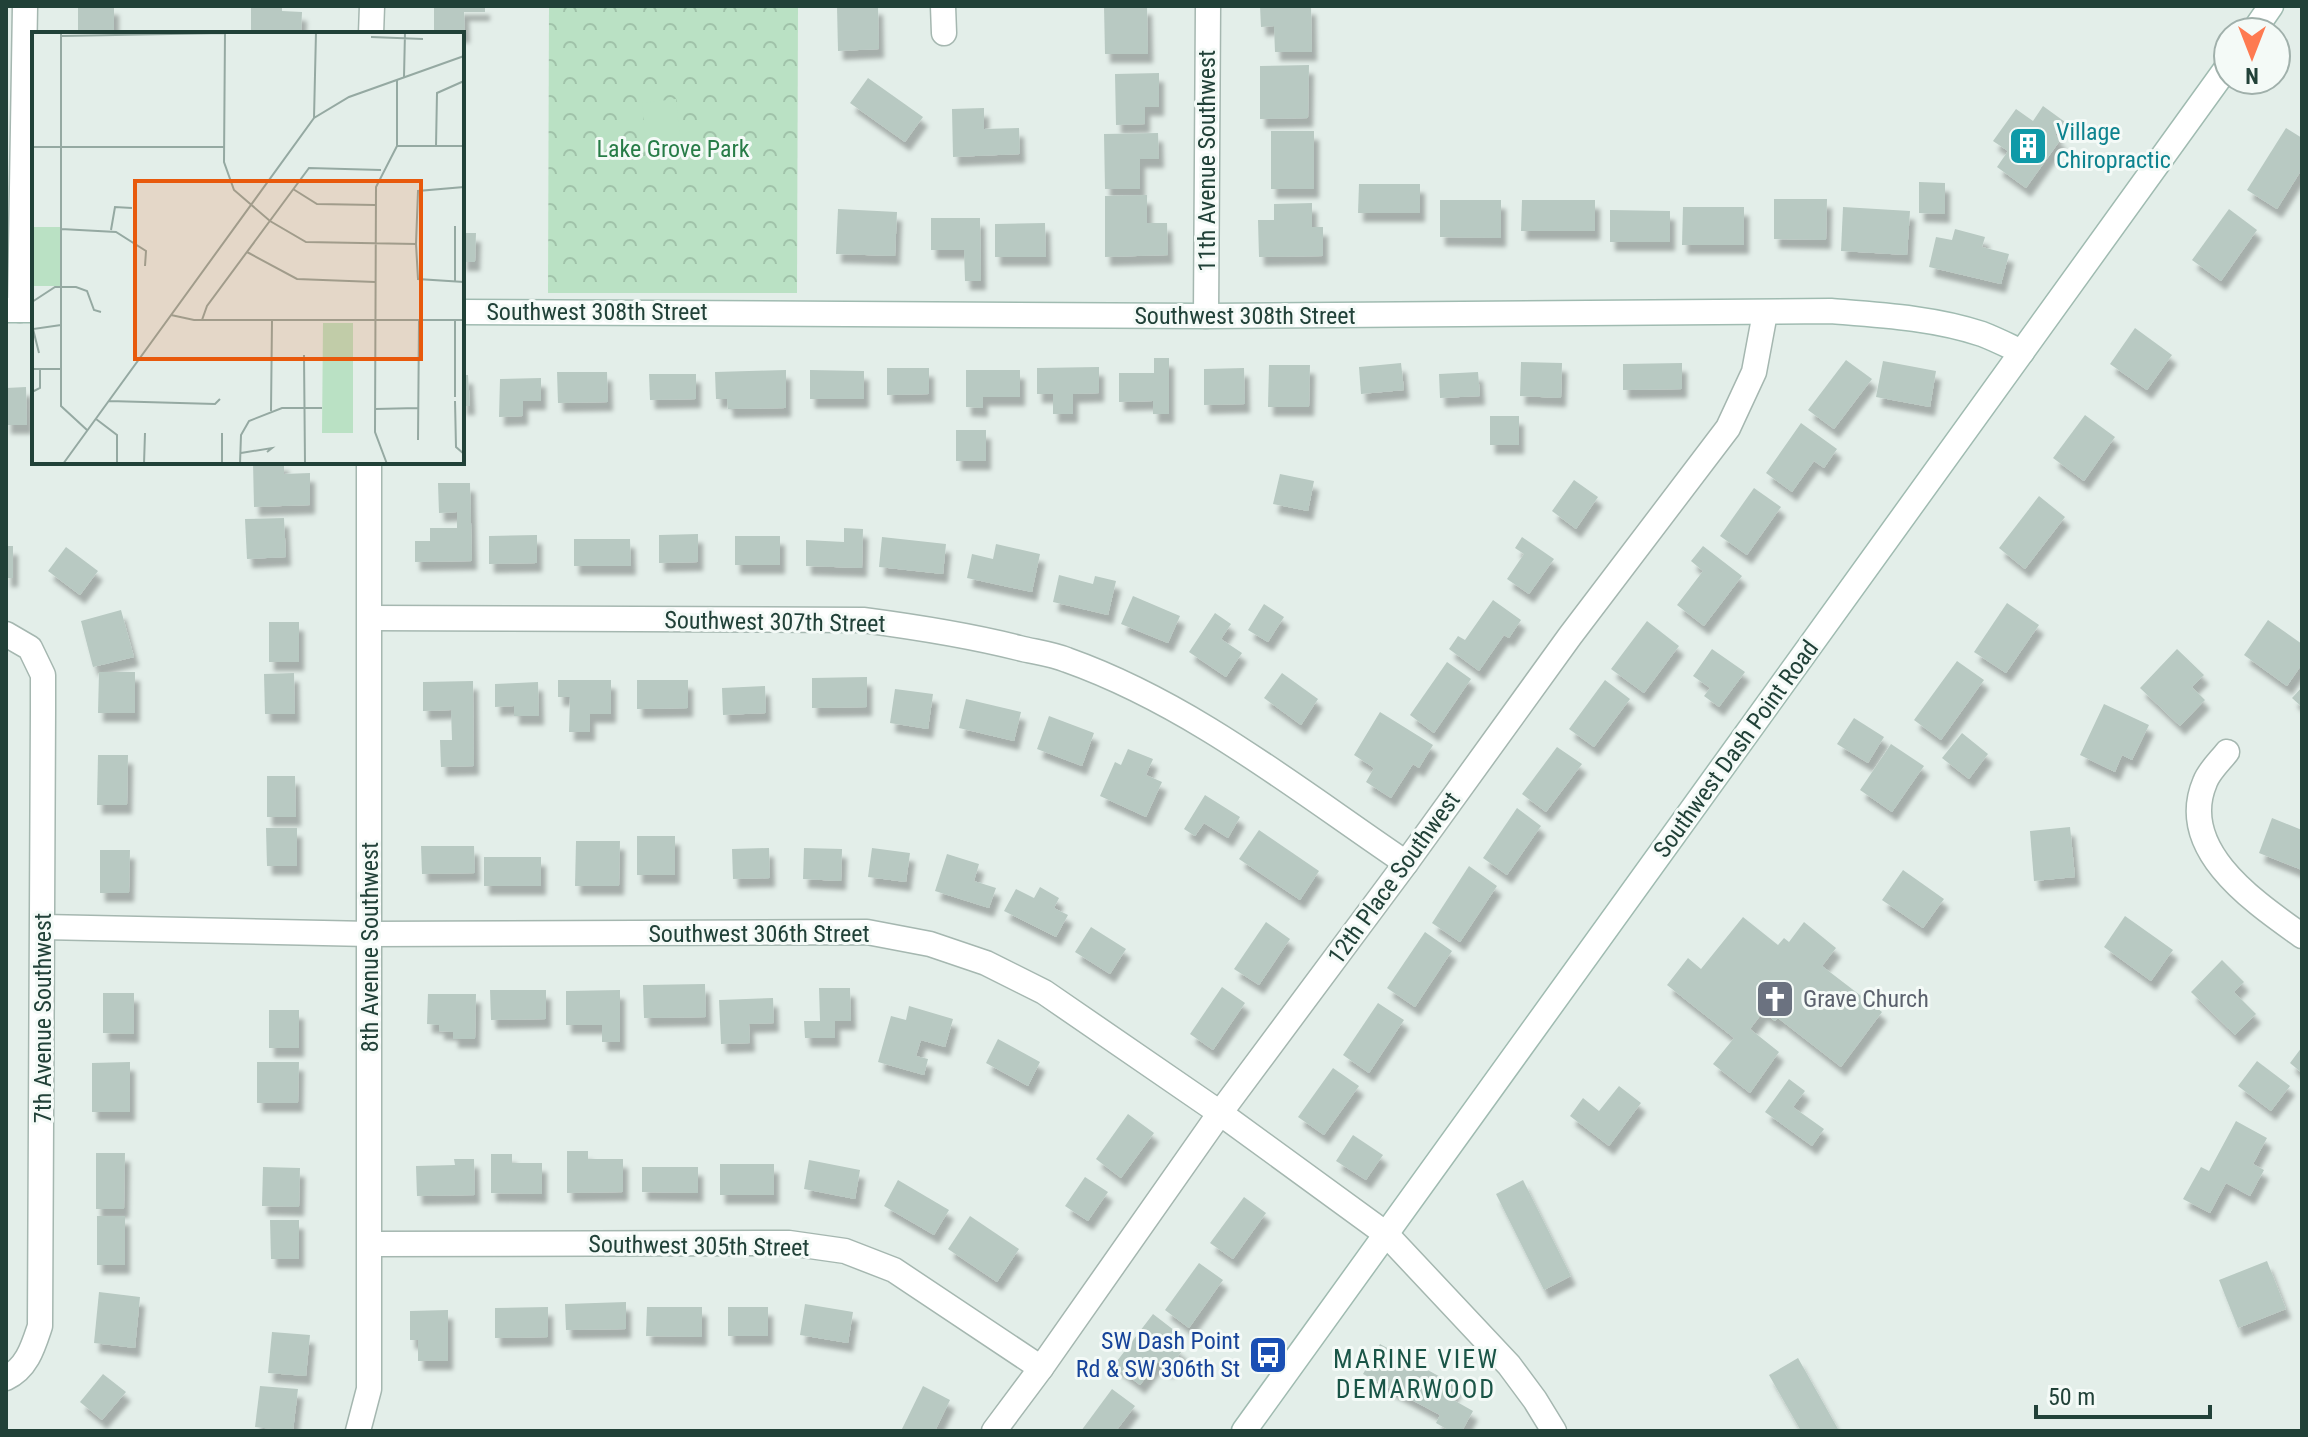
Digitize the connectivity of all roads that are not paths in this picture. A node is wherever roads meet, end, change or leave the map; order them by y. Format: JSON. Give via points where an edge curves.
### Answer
{"nodes":[{"id":1,"x":25,"y":6,"type":"edge"},
{"id":2,"x":372,"y":6,"type":"edge"},
{"id":3,"x":943,"y":6,"type":"edge"},
{"id":4,"x":1208,"y":6,"type":"edge"},
{"id":5,"x":371,"y":32,"type":"edge"},
{"id":6,"x":944,"y":33,"type":"dead end"},
{"id":7,"x":2212,"y":88,"type":"edge"},
{"id":8,"x":20,"y":310,"type":"edge"},
{"id":9,"x":464,"y":312,"type":"edge"},
{"id":10,"x":1765,"y":313,"type":"junction"},
{"id":11,"x":1206,"y":316,"type":"junction"},
{"id":12,"x":2022,"y":352,"type":"junction"},
{"id":13,"x":369,"y":464,"type":"edge"},
{"id":14,"x":370,"y":618,"type":"junction"},
{"id":15,"x":6,"y":634,"type":"edge"},
{"id":16,"x":2227,"y":752,"type":"dead end"},
{"id":17,"x":1406,"y":863,"type":"junction"},
{"id":18,"x":43,"y":927,"type":"junction"},
{"id":19,"x":369,"y":934,"type":"junction"},
{"id":20,"x":2302,"y":936,"type":"edge"},
{"id":21,"x":1220,"y":1113,"type":"junction"},
{"id":22,"x":1386,"y":1234,"type":"junction"},
{"id":23,"x":370,"y":1244,"type":"junction"},
{"id":24,"x":1041,"y":1368,"type":"junction"},
{"id":25,"x":6,"y":1378,"type":"edge"},
{"id":26,"x":358,"y":1431,"type":"edge"},
{"id":27,"x":994,"y":1431,"type":"edge"},
{"id":28,"x":1244,"y":1431,"type":"edge"},
{"id":29,"x":1554,"y":1431,"type":"edge"}],
"edges":[{"from":1,"to":8,"type":"street"},
{"from":2,"to":5,"type":"street"},
{"from":3,"to":6,"type":"street"},
{"from":4,"to":11,"type":"street","name":"11th Avenue Southwest"},
{"from":7,"to":12,"type":"street","name":"Southwest Dash Point Road"},
{"from":9,"to":11,"type":"street","name":"Southwest 308th Street"},
{"from":10,"to":11,"type":"street","name":"Southwest 308th Street"},
{"from":10,"to":12,"type":"street","name":"Southwest 308th Street","via":[[1887,315],[1982,334]]},
{"from":10,"to":17,"type":"street","name":"12th Place Southwest","via":[[1754,372],[1728,428]]},
{"from":12,"to":22,"type":"street","name":"Southwest Dash Point Road"},
{"from":13,"to":14,"type":"street","name":"8th Avenue Southwest"},
{"from":14,"to":17,"type":"street","name":"Southwest 307th Street","via":[[863,620],[1001,643],[1065,659],[1215,733]]},
{"from":14,"to":19,"type":"street","name":"8th Avenue Southwest"},
{"from":15,"to":18,"type":"street","name":"7th Avenue Southwest","via":[[30,648],[43,675]]},
{"from":16,"to":20,"type":"street","via":[[2202,791],[2205,843],[2237,885]]},
{"from":17,"to":21,"type":"street","name":"12th Place Southwest"},
{"from":18,"to":19,"type":"street","name":"Southwest 306th Street"},
{"from":18,"to":25,"type":"street","name":"7th Avenue Southwest","via":[[40,1326],[30,1356]]},
{"from":19,"to":21,"type":"street","name":"Southwest 306th Street","via":[[867,932],[930,944],[986,963],[1044,992]]},
{"from":19,"to":23,"type":"street","name":"8th Avenue Southwest"},
{"from":21,"to":22,"type":"street","name":"Southwest 306th Street"},
{"from":21,"to":24,"type":"street","name":"12th Place Southwest"},
{"from":22,"to":28,"type":"street","name":"Southwest Dash Point Road"},
{"from":22,"to":29,"type":"street","name":"Southwest 306th Street","via":[[1509,1365]]},
{"from":23,"to":24,"type":"street","name":"Southwest 305th Street","via":[[789,1243],[845,1251],[894,1270]]},
{"from":23,"to":26,"type":"street","name":"8th Avenue Southwest","via":[[369,1389]]},
{"from":24,"to":27,"type":"street","name":"12th Place Southwest"}]}
